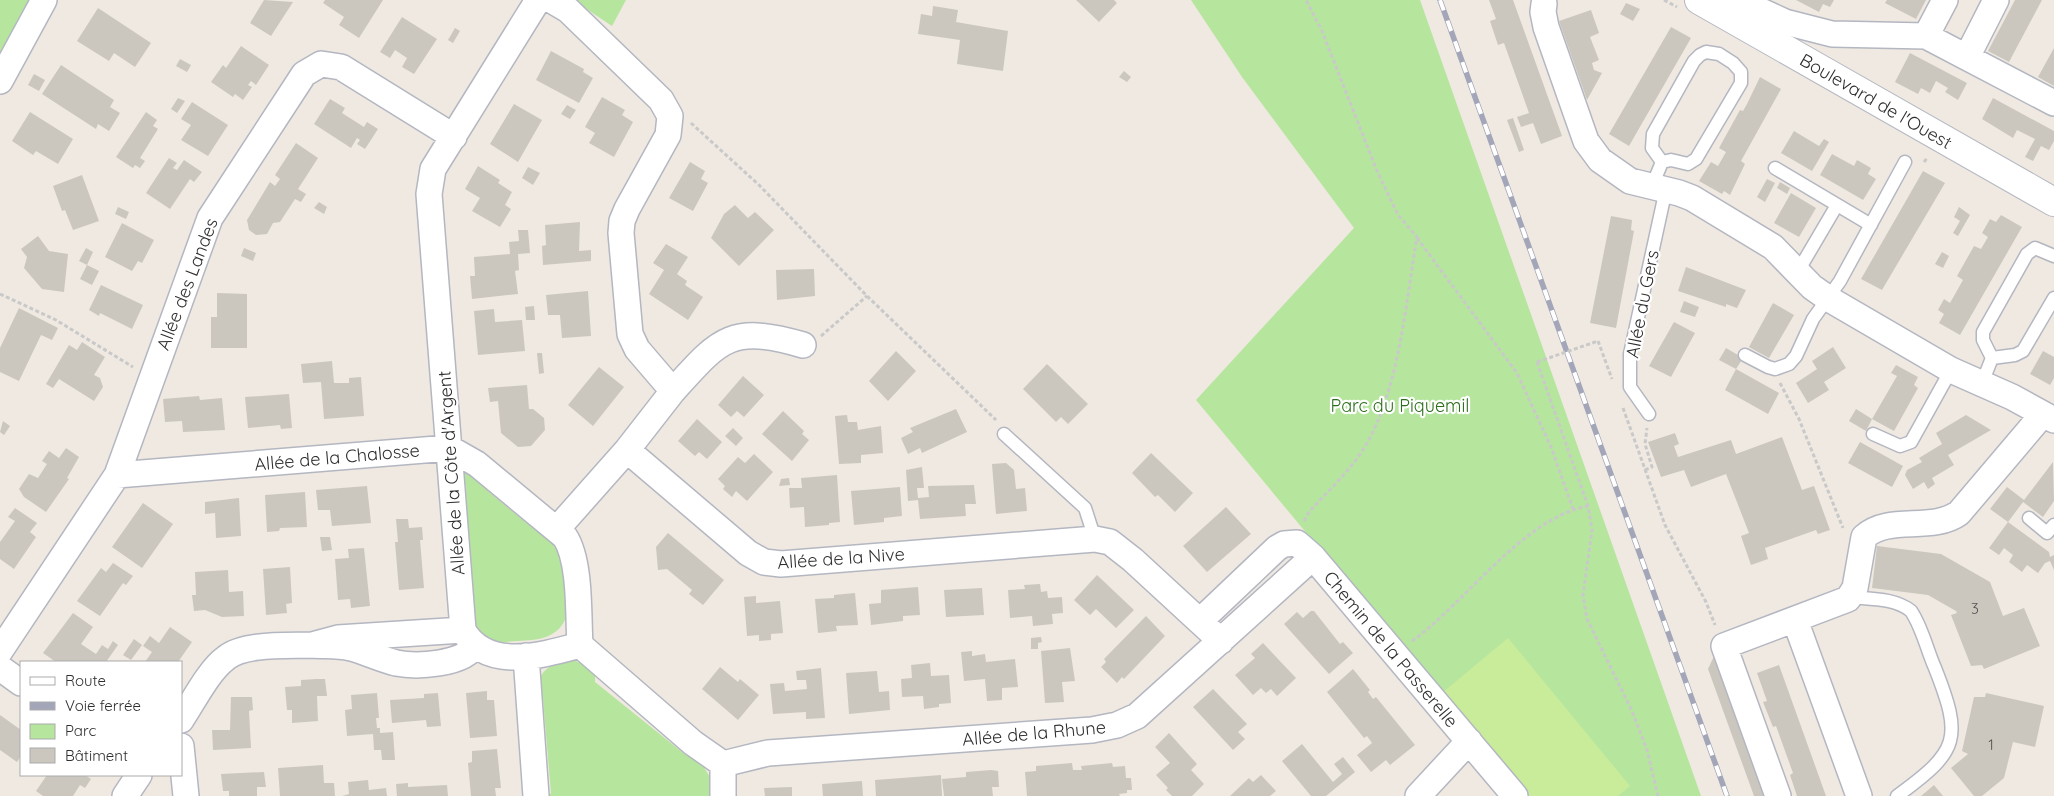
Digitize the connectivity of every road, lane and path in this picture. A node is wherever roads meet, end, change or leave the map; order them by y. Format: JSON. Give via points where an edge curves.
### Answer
{"nodes":[{"id":1,"x":44,"y":0,"type":"edge"},
{"id":2,"x":538,"y":0,"type":"edge"},
{"id":3,"x":551,"y":0,"type":"edge"},
{"id":4,"x":1306,"y":0,"type":"edge"},
{"id":5,"x":1699,"y":0,"type":"edge"},
{"id":6,"x":1945,"y":0,"type":"edge"},
{"id":7,"x":1996,"y":0,"type":"edge"},
{"id":8,"x":1547,"y":1,"type":"edge"},
{"id":9,"x":1757,"y":10,"type":"edge"},
{"id":10,"x":1926,"y":36,"type":"junction"},
{"id":11,"x":1967,"y":57,"type":"junction"},
{"id":12,"x":0,"y":81,"type":"edge"},
{"id":13,"x":2054,"y":103,"type":"edge"},
{"id":14,"x":670,"y":116,"type":"junction"},
{"id":15,"x":454,"y":137,"type":"junction"},
{"id":16,"x":1662,"y":162,"type":"junction"},
{"id":17,"x":1905,"y":162,"type":"dead end"},
{"id":18,"x":1775,"y":168,"type":"dead end"},
{"id":19,"x":1659,"y":188,"type":"junction"},
{"id":20,"x":2054,"y":202,"type":"edge"},
{"id":21,"x":1837,"y":205,"type":"junction"},
{"id":22,"x":1872,"y":225,"type":"junction"},
{"id":23,"x":1417,"y":237,"type":"junction"},
{"id":24,"x":2054,"y":256,"type":"edge"},
{"id":25,"x":1797,"y":273,"type":"junction"},
{"id":26,"x":0,"y":294,"type":"edge"},
{"id":27,"x":867,"y":296,"type":"junction"},
{"id":28,"x":2054,"y":298,"type":"edge"},
{"id":29,"x":1829,"y":299,"type":"junction"},
{"id":30,"x":1598,"y":341,"type":"dead end"},
{"id":31,"x":803,"y":345,"type":"joint"},
{"id":32,"x":1745,"y":355,"type":"dead end"},
{"id":33,"x":1992,"y":358,"type":"junction"},
{"id":34,"x":1775,"y":369,"type":"junction"},
{"id":35,"x":1951,"y":370,"type":"junction"},
{"id":36,"x":152,"y":379,"type":"junction"},
{"id":37,"x":1982,"y":383,"type":"junction"},
{"id":38,"x":673,"y":391,"type":"junction"},
{"id":39,"x":1650,"y":414,"type":"joint"},
{"id":40,"x":2049,"y":417,"type":"edge"},
{"id":41,"x":1004,"y":434,"type":"joint"},
{"id":42,"x":1873,"y":434,"type":"dead end"},
{"id":43,"x":449,"y":448,"type":"junction"},
{"id":44,"x":627,"y":450,"type":"junction"},
{"id":45,"x":118,"y":475,"type":"junction"},
{"id":46,"x":1588,"y":506,"type":"junction"},
{"id":47,"x":1572,"y":509,"type":"junction"},
{"id":48,"x":2030,"y":518,"type":"dead end"},
{"id":49,"x":2054,"y":524,"type":"edge"},
{"id":50,"x":557,"y":529,"type":"junction"},
{"id":51,"x":1095,"y":539,"type":"junction"},
{"id":52,"x":1863,"y":540,"type":"junction"},
{"id":53,"x":1305,"y":550,"type":"junction"},
{"id":54,"x":1850,"y":597,"type":"junction"},
{"id":55,"x":1795,"y":620,"type":"junction"},
{"id":56,"x":1200,"y":621,"type":"junction"},
{"id":57,"x":469,"y":638,"type":"junction"},
{"id":58,"x":1221,"y":641,"type":"junction"},
{"id":59,"x":580,"y":645,"type":"junction"},
{"id":60,"x":1724,"y":646,"type":"junction"},
{"id":61,"x":0,"y":651,"type":"edge"},
{"id":62,"x":1395,"y":652,"type":"junction"},
{"id":63,"x":526,"y":656,"type":"junction"},
{"id":64,"x":0,"y":668,"type":"edge"},
{"id":65,"x":20,"y":682,"type":"edge"},
{"id":66,"x":182,"y":719,"type":"edge"},
{"id":67,"x":1469,"y":741,"type":"junction"},
{"id":68,"x":182,"y":756,"type":"edge"},
{"id":69,"x":724,"y":764,"type":"junction"},
{"id":70,"x":138,"y":776,"type":"edge"},
{"id":71,"x":125,"y":796,"type":"edge"},
{"id":72,"x":186,"y":796,"type":"edge"},
{"id":73,"x":536,"y":796,"type":"edge"},
{"id":74,"x":723,"y":796,"type":"edge"},
{"id":75,"x":1418,"y":796,"type":"edge"},
{"id":76,"x":1515,"y":796,"type":"edge"},
{"id":77,"x":1658,"y":796,"type":"edge"},
{"id":78,"x":1778,"y":796,"type":"edge"},
{"id":79,"x":1859,"y":796,"type":"edge"},
{"id":80,"x":1897,"y":796,"type":"edge"}],
"edges":[{"from":1,"to":12,"type":"street"},
{"from":2,"to":15,"type":"street","name":"Allée de la Côte d'Argent"},
{"from":3,"to":14,"type":"street","via":[[568,10],[647,86],[661,100]]},
{"from":4,"to":23,"type":"path","via":[[1322,31],[1381,179],[1398,215]]},
{"from":5,"to":9,"type":"street","name":"Boulevard de l'Ouest"},
{"from":6,"to":10,"type":"street"},
{"from":7,"to":11,"type":"street"},
{"from":8,"to":19,"type":"street","via":[[1543,12],[1546,27],[1586,141],[1614,172],[1630,181]]},
{"from":9,"to":10,"type":"street","via":[[1832,34]]},
{"from":9,"to":20,"type":"street","name":"Boulevard de l'Ouest"},
{"from":10,"to":11,"type":"street"},
{"from":11,"to":13,"type":"street"},
{"from":14,"to":27,"type":"path","via":[[690,121],[759,185]]},
{"from":14,"to":38,"type":"street","via":[[668,135],[627,209],[621,233],[630,334],[636,349]]},
{"from":15,"to":36,"type":"street","name":"Allée des Landes","via":[[341,67],[320,64],[308,70],[210,218]]},
{"from":15,"to":43,"type":"street","name":"Allée de la Côte d'Argent","via":[[434,170],[429,194]]},
{"from":16,"to":16,"type":"lane","via":[[1671,160],[1683,164],[1696,159],[1741,83],[1741,72],[1733,62],[1712,52],[1706,52],[1694,61],[1652,134],[1652,148]]},
{"from":16,"to":19,"type":"lane","name":"Allée du Gers"},
{"from":17,"to":22,"type":"lane"},
{"from":18,"to":21,"type":"lane"},
{"from":19,"to":25,"type":"street","via":[[1692,198],[1756,235],[1773,247]]},
{"from":19,"to":39,"type":"lane","name":"Allée du Gers","via":[[1630,354],[1630,387]]},
{"from":21,"to":22,"type":"lane"},
{"from":21,"to":25,"type":"lane"},
{"from":22,"to":29,"type":"lane"},
{"from":23,"to":47,"type":"path","via":[[1517,373],[1551,447]]},
{"from":23,"to":53,"type":"path","via":[[1391,381],[1376,426],[1353,464],[1309,512],[1302,526]]},
{"from":24,"to":33,"type":"lane","via":[[2035,248],[2027,254],[1983,332],[1983,340]]},
{"from":25,"to":29,"type":"street"},
{"from":26,"to":36,"type":"path","via":[[56,320]]},
{"from":27,"to":31,"type":"path","via":[[824,334]]},
{"from":27,"to":41,"type":"path","via":[[994,417]]},
{"from":28,"to":33,"type":"lane","via":[[2023,351]]},
{"from":29,"to":34,"type":"lane","via":[[1813,319],[1796,356],[1789,364]]},
{"from":29,"to":35,"type":"street"},
{"from":30,"to":46,"type":"path","bridge":true,"via":[[1537,362]]},
{"from":31,"to":38,"type":"street","via":[[765,336],[731,338],[710,350]]},
{"from":32,"to":34,"type":"lane"},
{"from":33,"to":37,"type":"lane"},
{"from":34,"to":52,"type":"path","via":[[1799,419],[1842,528]]},
{"from":35,"to":37,"type":"street"},
{"from":35,"to":42,"type":"lane","via":[[1911,442],[1900,446]]},
{"from":36,"to":45,"type":"street","name":"Allée des Landes"},
{"from":37,"to":40,"type":"street"},
{"from":38,"to":44,"type":"street"},
{"from":39,"to":60,"type":"path","via":[[1645,444],[1652,467],[1645,470],[1665,525],[1706,602]]},
{"from":40,"to":52,"type":"street","via":[[1959,513],[1934,523],[1895,525],[1874,530]]},
{"from":41,"to":51,"type":"lane","via":[[1085,508]]},
{"from":43,"to":45,"type":"street","name":"Allée de la Chalosse"},
{"from":43,"to":50,"type":"street","via":[[477,464]]},
{"from":43,"to":57,"type":"street","name":"Allée de la Côte d'Argent"},
{"from":44,"to":50,"type":"street"},
{"from":44,"to":51,"type":"street","name":"Allée de la Nive","via":[[748,554],[772,564]]},
{"from":45,"to":61,"type":"street","name":"Allée des Landes"},
{"from":46,"to":47,"type":"path"},
{"from":46,"to":77,"type":"path","via":[[1592,530],[1583,594],[1586,619],[1632,711],[1647,750]]},
{"from":47,"to":62,"type":"path","via":[[1529,536],[1415,638]]},
{"from":48,"to":49,"type":"lane","via":[[2046,533]]},
{"from":50,"to":59,"type":"street","via":[[566,537],[573,554]]},
{"from":51,"to":56,"type":"street","name":"Allée de la Nive","via":[[1110,542]]},
{"from":52,"to":54,"type":"street","via":[[1855,588]]},
{"from":53,"to":56,"type":"street","via":[[1284,544],[1278,548]]},
{"from":53,"to":58,"type":"street","name":"Allée de la Rhune"},
{"from":53,"to":62,"type":"street","name":"Chemin de la Passerelle"},
{"from":54,"to":55,"type":"street"},
{"from":54,"to":80,"type":"lane","via":[[1889,601],[1911,611],[1950,708],[1952,732],[1945,754],[1918,781]]},
{"from":55,"to":60,"type":"street"},
{"from":55,"to":79,"type":"street"},
{"from":56,"to":58,"type":"street","name":"Allée de la Nive"},
{"from":57,"to":63,"type":"street","via":[[489,653]]},
{"from":57,"to":66,"type":"street","via":[[338,638],[312,645],[234,652],[220,662]]},
{"from":58,"to":69,"type":"street","name":"Allée de la Rhune","via":[[1136,716],[1117,725],[1092,730],[768,753]]},
{"from":59,"to":63,"type":"street"},
{"from":59,"to":69,"type":"street","via":[[693,742]]},
{"from":60,"to":78,"type":"street"},
{"from":62,"to":67,"type":"street","name":"Chemin de la Passerelle"},
{"from":63,"to":73,"type":"street"},
{"from":64,"to":65,"type":"street"},
{"from":67,"to":75,"type":"street","name":"Chemin de la Passerelle"},
{"from":67,"to":76,"type":"street","name":"Chemin de la Passerelle"},
{"from":68,"to":72,"type":"street"},
{"from":69,"to":74,"type":"street"},
{"from":70,"to":71,"type":"street"}]}
